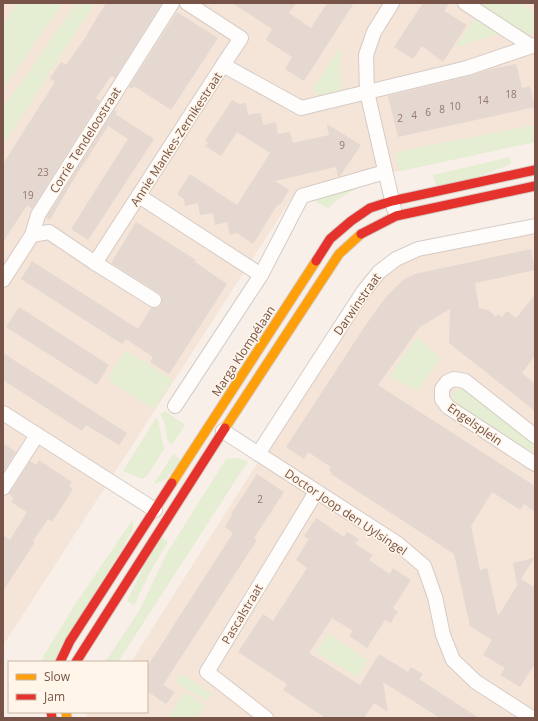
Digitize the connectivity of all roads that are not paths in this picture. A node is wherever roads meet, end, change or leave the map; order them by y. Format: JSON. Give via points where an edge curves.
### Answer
{"nodes":[{"id":1,"x":172,"y":3,"type":"edge"},
{"id":2,"x":187,"y":3,"type":"edge"},
{"id":3,"x":392,"y":3,"type":"edge"},
{"id":4,"x":465,"y":3,"type":"edge"},
{"id":5,"x":533,"y":45,"type":"edge"},
{"id":6,"x":223,"y":65,"type":"junction"},
{"id":7,"x":366,"y":92,"type":"junction"},
{"id":8,"x":535,"y":170,"type":"edge"},
{"id":9,"x":385,"y":172,"type":"junction"},
{"id":10,"x":535,"y":186,"type":"edge"},
{"id":11,"x":139,"y":196,"type":"junction"},
{"id":12,"x":392,"y":201,"type":"junction"},
{"id":13,"x":396,"y":216,"type":"junction"},
{"id":14,"x":535,"y":226,"type":"edge"},
{"id":15,"x":32,"y":235,"type":"junction"},
{"id":16,"x":95,"y":263,"type":"junction"},
{"id":17,"x":261,"y":275,"type":"junction"},
{"id":18,"x":3,"y":280,"type":"edge"},
{"id":19,"x":154,"y":300,"type":"dead end"},
{"id":20,"x":175,"y":406,"type":"dead end"},
{"id":21,"x":3,"y":413,"type":"edge"},
{"id":22,"x":211,"y":423,"type":"junction"},
{"id":23,"x":223,"y":431,"type":"junction"},
{"id":24,"x":36,"y":435,"type":"junction"},
{"id":25,"x":535,"y":436,"type":"edge"},
{"id":26,"x":258,"y":454,"type":"junction"},
{"id":27,"x":535,"y":464,"type":"edge"},
{"id":28,"x":3,"y":488,"type":"edge"},
{"id":29,"x":316,"y":492,"type":"junction"},
{"id":30,"x":155,"y":510,"type":"junction"},
{"id":31,"x":167,"y":518,"type":"junction"},
{"id":32,"x":60,"y":661,"type":"edge"},
{"id":33,"x":77,"y":661,"type":"edge"},
{"id":34,"x":531,"y":714,"type":"edge"},
{"id":35,"x":266,"y":718,"type":"edge"}],
"edges":[{"from":1,"to":15,"type":"street","name":"Corrie Tendeloostraat","via":[[38,215]]},
{"from":2,"to":6,"type":"street","via":[[241,38]]},
{"from":3,"to":7,"type":"street","via":[[374,32],[366,55]]},
{"from":4,"to":5,"type":"street"},
{"from":5,"to":7,"type":"street","name":"Annie Mankes-Zernikestraat","via":[[467,68]]},
{"from":6,"to":7,"type":"street","name":"Annie Mankes-Zernikestraat","via":[[301,108]]},
{"from":6,"to":11,"type":"street","name":"Annie Mankes-Zernikestraat"},
{"from":7,"to":9,"type":"street"},
{"from":8,"to":12,"type":"street","name":"Marga Klompélaan"},
{"from":9,"to":12,"type":"street"},
{"from":9,"to":17,"type":"street","via":[[302,196]]},
{"from":10,"to":13,"type":"street"},
{"from":11,"to":16,"type":"street","name":"Annie Mankes-Zernikestraat"},
{"from":11,"to":17,"type":"street"},
{"from":12,"to":13,"type":"street"},
{"from":12,"to":22,"type":"street","name":"Marga Klompélaan","via":[[370,208],[330,239]]},
{"from":13,"to":23,"type":"street","via":[[363,232],[339,254]]},
{"from":14,"to":26,"type":"street","name":"Darwinstraat","via":[[418,249],[396,259],[379,272],[363,292]]},
{"from":15,"to":16,"type":"street","via":[[49,232]]},
{"from":15,"to":18,"type":"street","name":"Corrie Tendeloostraat"},
{"from":16,"to":19,"type":"street"},
{"from":17,"to":20,"type":"street"},
{"from":21,"to":24,"type":"street"},
{"from":22,"to":23,"type":"street"},
{"from":22,"to":30,"type":"street","name":"Marga Klompélaan"},
{"from":23,"to":26,"type":"street","name":"Doctor Joop den Uylsingel"},
{"from":23,"to":31,"type":"street"},
{"from":24,"to":28,"type":"street"},
{"from":24,"to":30,"type":"street"},
{"from":25,"to":27,"type":"street","name":"Engelsplein","via":[[465,381],[454,379],[447,382],[442,389],[442,399],[448,408]]},
{"from":26,"to":29,"type":"street","name":"Doctor Joop den Uylsingel"},
{"from":29,"to":34,"type":"street","name":"Doctor Joop den Uylsingel","via":[[398,544],[424,566],[452,660],[476,682]]},
{"from":29,"to":35,"type":"street","name":"Pascalstraat","via":[[207,672]]},
{"from":30,"to":31,"type":"street"},
{"from":30,"to":32,"type":"street","name":"Marga Klompélaan","via":[[70,640]]},
{"from":31,"to":33,"type":"street"}]}
